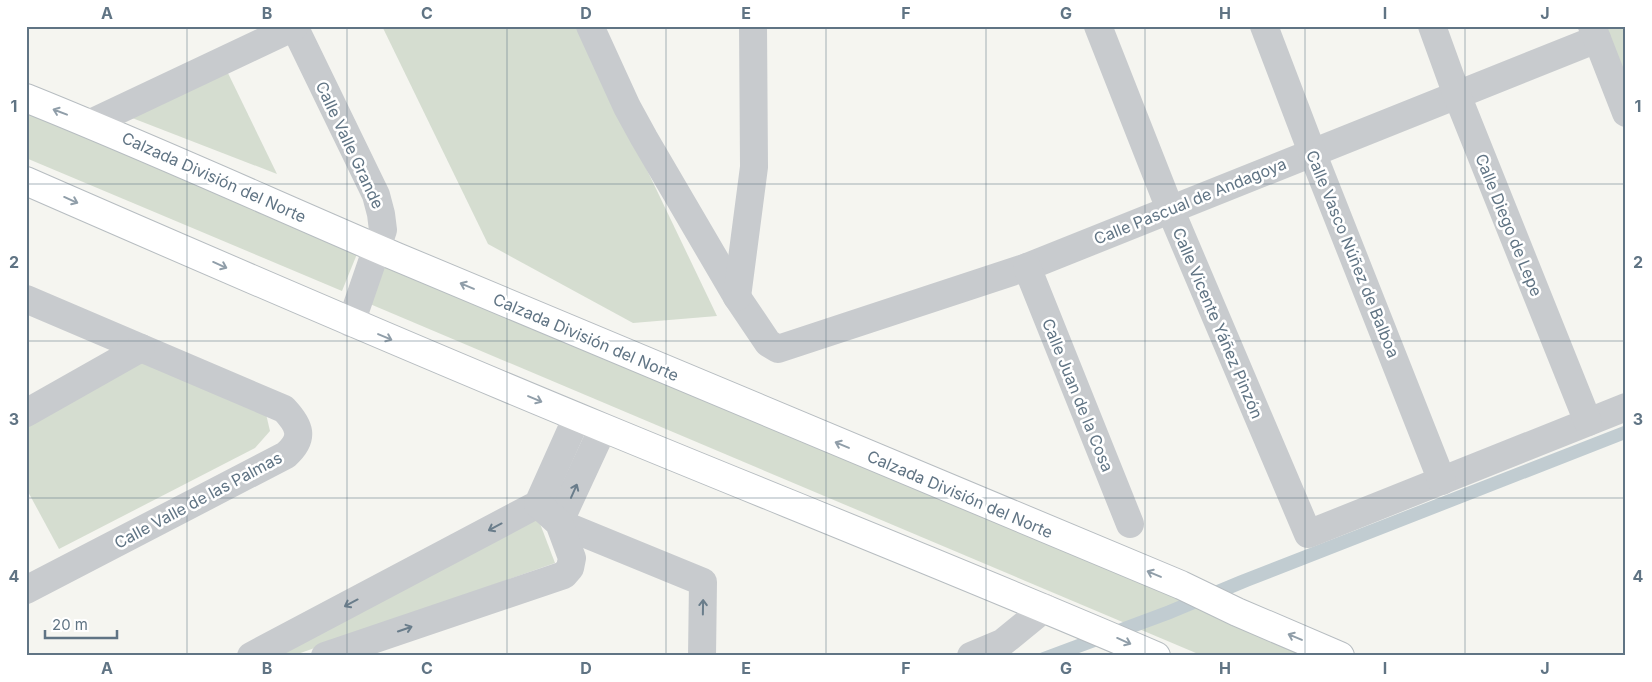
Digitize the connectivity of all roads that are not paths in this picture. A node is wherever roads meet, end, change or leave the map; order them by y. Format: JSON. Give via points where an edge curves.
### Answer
{"nodes":[{"id":1,"x":590,"y":26,"type":"edge"},
{"id":2,"x":753,"y":26,"type":"edge"},
{"id":3,"x":1098,"y":26,"type":"edge"},
{"id":4,"x":1264,"y":26,"type":"edge"},
{"id":5,"x":1432,"y":26,"type":"edge"},
{"id":6,"x":294,"y":27,"type":"edge"},
{"id":7,"x":1594,"y":33,"type":"edge"},
{"id":8,"x":1458,"y":95,"type":"junction"},
{"id":9,"x":27,"y":99,"type":"edge"},
{"id":10,"x":1626,"y":113,"type":"edge"},
{"id":11,"x":90,"y":123,"type":"junction"},
{"id":12,"x":1312,"y":152,"type":"junction"},
{"id":13,"x":26,"y":181,"type":"edge"},
{"id":14,"x":1170,"y":209,"type":"junction"},
{"id":15,"x":378,"y":249,"type":"junction"},
{"id":16,"x":1027,"y":267,"type":"junction"},
{"id":17,"x":737,"y":297,"type":"junction"},
{"id":18,"x":26,"y":299,"type":"edge"},
{"id":19,"x":351,"y":322,"type":"junction"},
{"id":20,"x":141,"y":348,"type":"junction"},
{"id":21,"x":1626,"y":407,"type":"edge"},
{"id":22,"x":26,"y":413,"type":"edge"},
{"id":23,"x":577,"y":417,"type":"junction"},
{"id":24,"x":1588,"y":422,"type":"junction"},
{"id":25,"x":603,"y":428,"type":"junction"},
{"id":26,"x":1442,"y":481,"type":"junction"},
{"id":27,"x":538,"y":504,"type":"junction"},
{"id":28,"x":560,"y":523,"type":"junction"},
{"id":29,"x":1130,"y":524,"type":"dead end"},
{"id":30,"x":26,"y":590,"type":"edge"},
{"id":31,"x":1045,"y":608,"type":"junction"},
{"id":32,"x":1154,"y":655,"type":"edge"},
{"id":33,"x":250,"y":656,"type":"edge"},
{"id":34,"x":325,"y":656,"type":"edge"},
{"id":35,"x":702,"y":656,"type":"edge"},
{"id":36,"x":971,"y":656,"type":"edge"},
{"id":37,"x":1340,"y":656,"type":"edge"}],
"edges":[{"from":1,"to":17,"type":"street","via":[[627,107]]},
{"from":2,"to":17,"type":"street","via":[[754,166]]},
{"from":3,"to":14,"type":"street","name":"Calle Vicente Yáñez Pinzón"},
{"from":4,"to":12,"type":"street","name":"Calle Vasco Núñez de Balboa"},
{"from":5,"to":8,"type":"street","name":"Calle Diego de Lepe"},
{"from":6,"to":11,"type":"street","name":"Calle Valle Grande"},
{"from":6,"to":15,"type":"street","name":"Calle Valle Grande","via":[[376,195],[383,230]]},
{"from":7,"to":8,"type":"street","name":"Calle Pascual de Andagoya"},
{"from":7,"to":10,"type":"street"},
{"from":8,"to":12,"type":"street","name":"Calle Pascual de Andagoya"},
{"from":8,"to":24,"type":"street","name":"Calle Diego de Lepe"},
{"from":11,"to":9,"type":"street","name":"Calzada División del Norte","one_way":true},
{"from":11,"to":15,"type":"street","name":"Calzada División del Norte"},
{"from":12,"to":14,"type":"street","name":"Calle Pascual de Andagoya"},
{"from":12,"to":26,"type":"street","name":"Calle Vasco Núñez de Balboa"},
{"from":13,"to":19,"type":"street","one_way":true},
{"from":14,"to":16,"type":"street","name":"Calle Pascual de Andagoya"},
{"from":14,"to":26,"type":"street","name":"Calle Vicente Yáñez Pinzón","via":[[1308,534]]},
{"from":15,"to":19,"type":"street","name":"Calle Valle Grande"},
{"from":37,"to":15,"type":"street","name":"Calzada División del Norte","one_way":true},
{"from":16,"to":17,"type":"street","name":"Calle Pascual de Andagoya","via":[[778,349],[768,343]]},
{"from":16,"to":29,"type":"street","name":"Calle Juan de la Cosa"},
{"from":18,"to":20,"type":"street","name":"Calle Valle de las Palmas"},
{"from":19,"to":23,"type":"street","one_way":true},
{"from":20,"to":22,"type":"street"},
{"from":20,"to":30,"type":"street","name":"Calle Valle de las Palmas","via":[[284,409],[295,421],[298,433],[295,447],[286,456]]},
{"from":21,"to":24,"type":"street"},
{"from":23,"to":25,"type":"street"},
{"from":23,"to":27,"type":"street"},
{"from":24,"to":26,"type":"street"},
{"from":28,"to":25,"type":"street","one_way":true},
{"from":25,"to":31,"type":"street"},
{"from":27,"to":28,"type":"street"},
{"from":27,"to":33,"type":"street","one_way":true},
{"from":34,"to":28,"type":"street","one_way":true,"via":[[564,575],[572,558]]},
{"from":35,"to":28,"type":"street","one_way":true,"via":[[703,582]]},
{"from":31,"to":32,"type":"street","one_way":true},
{"from":31,"to":36,"type":"street","via":[[1002,643]]}]}
